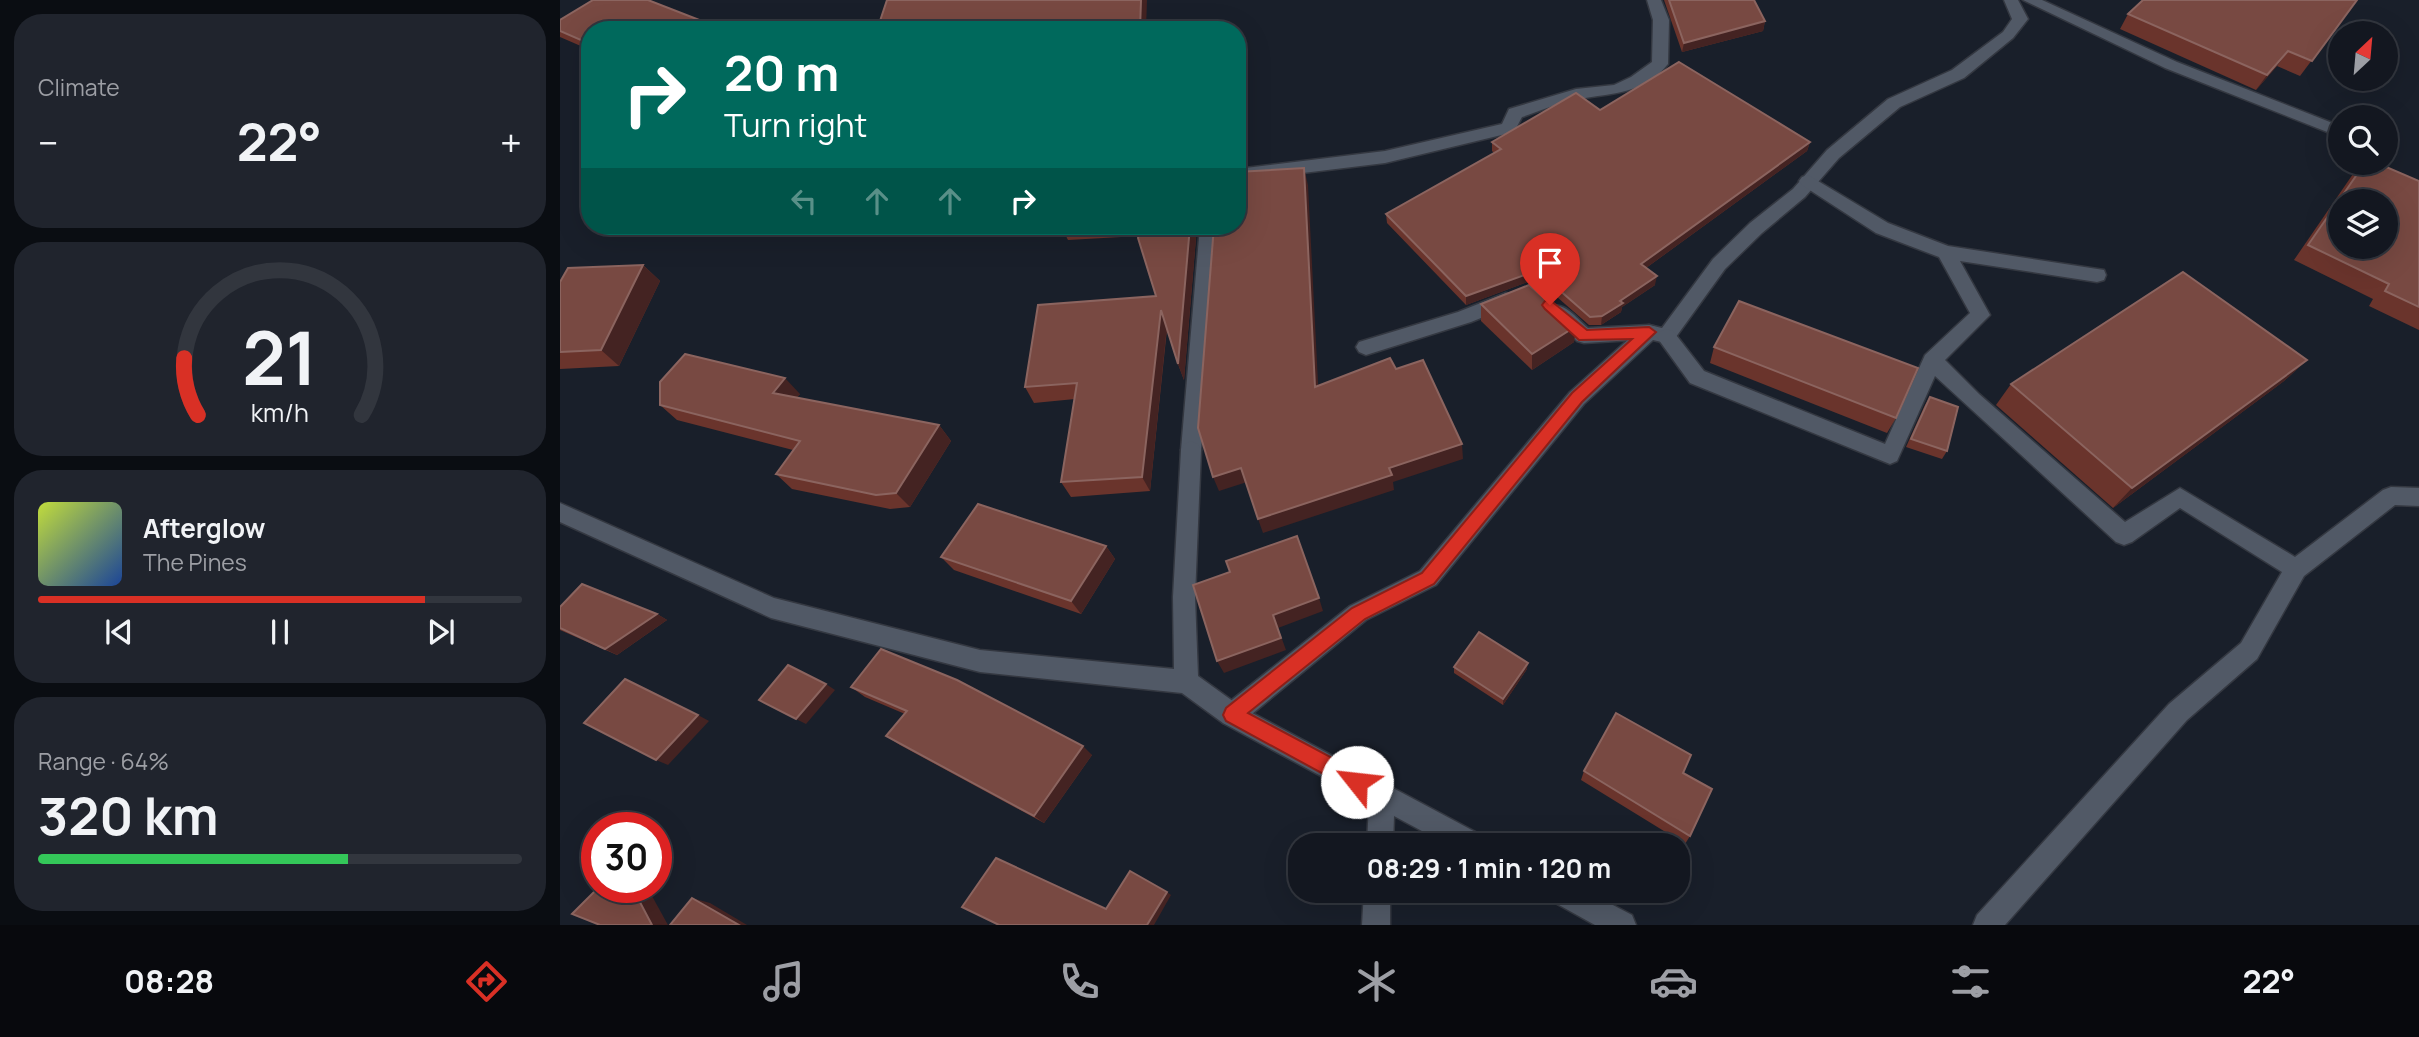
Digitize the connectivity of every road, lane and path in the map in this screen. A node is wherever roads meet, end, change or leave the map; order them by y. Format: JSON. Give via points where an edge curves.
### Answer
{"nodes":[{"id":1,"x":1654,"y":0,"type":"edge"},
{"id":2,"x":1992,"y":0,"type":"edge"},
{"id":3,"x":2011,"y":0,"type":"edge"},
{"id":4,"x":2030,"y":0,"type":"edge"},
{"id":5,"x":2020,"y":19,"type":"junction"},
{"id":6,"x":2328,"y":127,"type":"edge"},
{"id":7,"x":1246,"y":173,"type":"edge"},
{"id":8,"x":1808,"y":181,"type":"junction"},
{"id":9,"x":1208,"y":235,"type":"edge"},
{"id":10,"x":1946,"y":252,"type":"junction"},
{"id":11,"x":2097,"y":275,"type":"dead end"},
{"id":12,"x":1521,"y":294,"type":"edge"},
{"id":13,"x":1543,"y":299,"type":"edge"},
{"id":14,"x":1658,"y":334,"type":"junction"},
{"id":15,"x":1366,"y":347,"type":"dead end"},
{"id":16,"x":1932,"y":360,"type":"junction"},
{"id":17,"x":2419,"y":497,"type":"edge"},
{"id":18,"x":560,"y":512,"type":"edge"},
{"id":19,"x":2296,"y":569,"type":"junction"},
{"id":20,"x":1186,"y":682,"type":"junction"},
{"id":21,"x":1232,"y":715,"type":"junction"},
{"id":22,"x":1382,"y":796,"type":"junction"},
{"id":23,"x":1380,"y":833,"type":"edge"},
{"id":24,"x":1451,"y":833,"type":"edge"},
{"id":25,"x":1377,"y":903,"type":"edge"},
{"id":26,"x":1581,"y":903,"type":"edge"},
{"id":27,"x":1376,"y":925,"type":"edge"},
{"id":28,"x":1622,"y":925,"type":"edge"},
{"id":29,"x":1987,"y":925,"type":"edge"}],
"edges":[{"from":1,"to":7,"type":"street","via":[[1661,20],[1660,64],[1618,90],[1576,94],[1515,113],[1508,128],[1385,157]]},
{"from":2,"to":5,"type":"street"},
{"from":3,"to":5,"type":"street"},
{"from":4,"to":6,"type":"street","via":[[2171,65]]},
{"from":5,"to":8,"type":"street","via":[[2008,35],[1958,74],[1894,103]]},
{"from":8,"to":10,"type":"street","via":[[1882,228]]},
{"from":8,"to":14,"type":"street","via":[[1719,264]]},
{"from":9,"to":20,"type":"street","via":[[1191,450],[1184,597]]},
{"from":10,"to":11,"type":"street"},
{"from":10,"to":16,"type":"street","via":[[1980,314]]},
{"from":12,"to":15,"type":"street"},
{"from":13,"to":14,"type":"street","via":[[1584,336]]},
{"from":14,"to":16,"type":"street","via":[[1697,377],[1890,455]]},
{"from":14,"to":21,"type":"street","via":[[1577,398],[1428,578],[1358,613]]},
{"from":16,"to":19,"type":"street","via":[[2123,535],[2180,497]]},
{"from":17,"to":19,"type":"street","via":[[2391,496]]},
{"from":18,"to":20,"type":"street","via":[[771,608],[980,661]]},
{"from":19,"to":29,"type":"street","via":[[2249,651],[2178,712]]},
{"from":20,"to":21,"type":"street"},
{"from":21,"to":22,"type":"street"},
{"from":22,"to":23,"type":"street"},
{"from":22,"to":24,"type":"street"},
{"from":25,"to":27,"type":"street"},
{"from":26,"to":28,"type":"street"}]}
